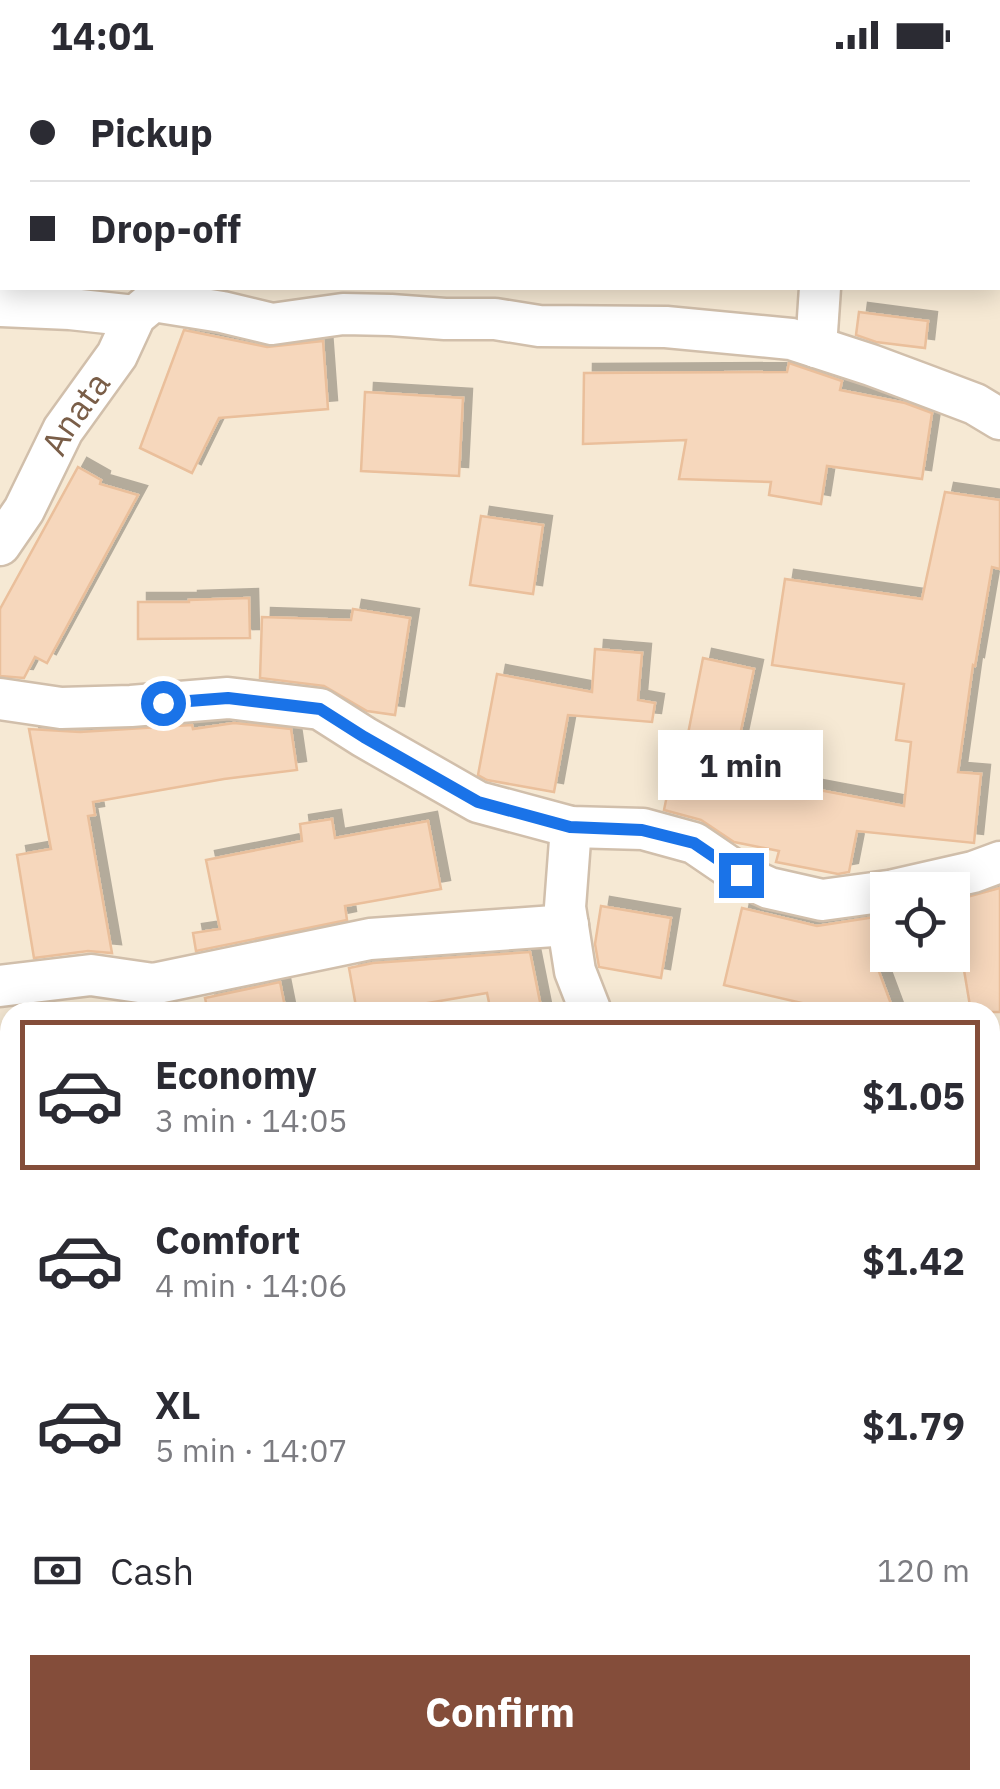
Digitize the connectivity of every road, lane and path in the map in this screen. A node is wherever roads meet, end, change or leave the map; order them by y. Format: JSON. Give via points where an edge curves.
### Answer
{"nodes":[{"id":1,"x":820,"y":290,"type":"edge"},
{"id":2,"x":149,"y":302,"type":"edge"},
{"id":3,"x":0,"y":306,"type":"edge"},
{"id":4,"x":816,"y":347,"type":"junction"},
{"id":5,"x":1000,"y":419,"type":"edge"},
{"id":6,"x":0,"y":546,"type":"edge"},
{"id":7,"x":0,"y":699,"type":"edge"},
{"id":8,"x":570,"y":827,"type":"junction"},
{"id":9,"x":1000,"y":862,"type":"edge"},
{"id":10,"x":970,"y":873,"type":"edge"},
{"id":11,"x":870,"y":894,"type":"edge"},
{"id":12,"x":568,"y":925,"type":"junction"},
{"id":13,"x":0,"y":986,"type":"edge"},
{"id":14,"x":153,"y":998,"type":"edge"},
{"id":15,"x":587,"y":1002,"type":"edge"}],
"edges":[{"from":1,"to":4,"type":"street"},
{"from":2,"to":3,"type":"street"},
{"from":2,"to":4,"type":"street","via":[[272,324],[343,314],[666,326]]},
{"from":2,"to":6,"type":"street","name":"Anata","via":[[63,430]]},
{"from":4,"to":5,"type":"street"},
{"from":7,"to":8,"type":"street","via":[[62,708],[228,698],[320,709],[478,802]]},
{"from":8,"to":11,"type":"street","via":[[642,830],[694,843],[768,888],[822,900]]},
{"from":8,"to":12,"type":"street"},
{"from":9,"to":10,"type":"street"},
{"from":12,"to":14,"type":"street","via":[[370,939]]},
{"from":12,"to":15,"type":"street"},
{"from":13,"to":14,"type":"street","via":[[91,975]]}]}
